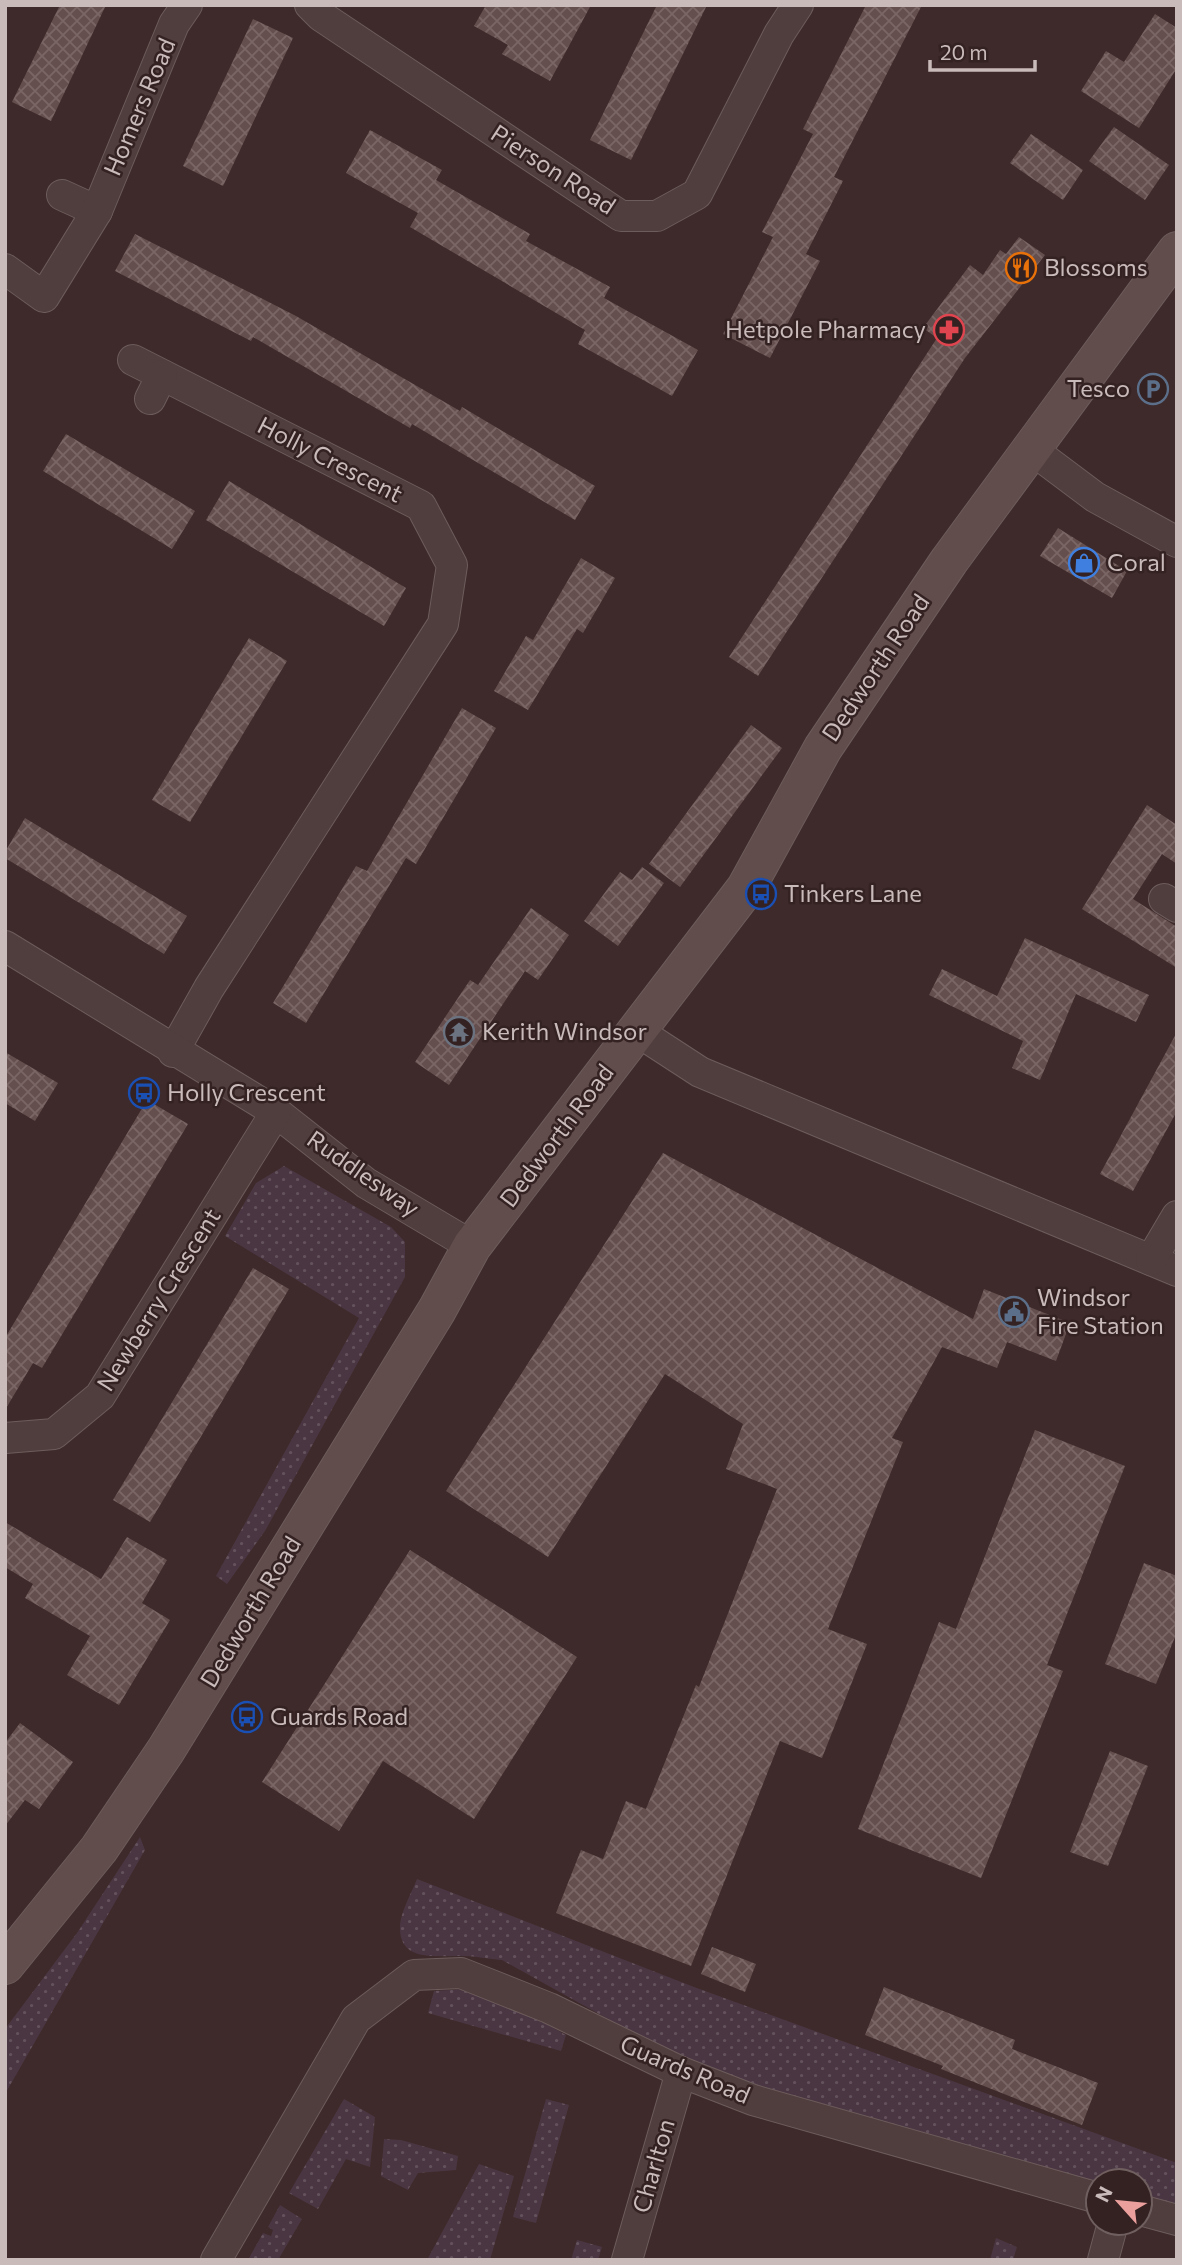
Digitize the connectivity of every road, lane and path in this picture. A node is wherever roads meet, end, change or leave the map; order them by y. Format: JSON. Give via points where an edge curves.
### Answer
{"nodes":[{"id":1,"x":187,"y":5,"type":"edge"},
{"id":2,"x":310,"y":5,"type":"edge"},
{"id":3,"x":798,"y":5,"type":"edge"},
{"id":4,"x":62,"y":195,"type":"dead end"},
{"id":5,"x":97,"y":211,"type":"junction"},
{"id":6,"x":1177,"y":251,"type":"edge"},
{"id":7,"x":5,"y":269,"type":"edge"},
{"id":8,"x":132,"y":360,"type":"dead end"},
{"id":9,"x":1031,"y":449,"type":"junction"},
{"id":10,"x":1177,"y":542,"type":"edge"},
{"id":11,"x":5,"y":946,"type":"edge"},
{"id":12,"x":637,"y":1031,"type":"junction"},
{"id":13,"x":173,"y":1052,"type":"junction"},
{"id":14,"x":276,"y":1112,"type":"junction"},
{"id":15,"x":1177,"y":1216,"type":"edge"},
{"id":16,"x":472,"y":1246,"type":"junction"},
{"id":17,"x":1164,"y":1265,"type":"edge"},
{"id":18,"x":5,"y":1438,"type":"edge"},
{"id":19,"x":5,"y":1965,"type":"edge"},
{"id":20,"x":681,"y":2072,"type":"junction"},
{"id":21,"x":1084,"y":2194,"type":"edge"},
{"id":22,"x":1154,"y":2214,"type":"edge"},
{"id":23,"x":1177,"y":2220,"type":"edge"},
{"id":24,"x":1109,"y":2237,"type":"edge"},
{"id":25,"x":216,"y":2260,"type":"edge"},
{"id":26,"x":627,"y":2260,"type":"edge"},
{"id":27,"x":1103,"y":2260,"type":"edge"}],
"edges":[{"from":1,"to":5,"type":"street","name":"Homers Road","via":[[174,24]]},
{"from":2,"to":3,"type":"street","name":"Pierson Road","via":[[621,216],[657,216],[697,194]]},
{"from":4,"to":5,"type":"street"},
{"from":5,"to":7,"type":"street","name":"Homers Road","via":[[44,297]]},
{"from":6,"to":9,"type":"main road","name":"Dedworth Road"},
{"from":8,"to":13,"type":"street","name":"Holly Crescent","via":[[156,387],[421,506],[453,565],[443,624],[209,988]]},
{"from":9,"to":10,"type":"street","via":[[1095,497]]},
{"from":9,"to":12,"type":"main road","name":"Dedworth Road","via":[[822,748],[746,888]]},
{"from":11,"to":13,"type":"street","name":"Ruddlesway"},
{"from":12,"to":16,"type":"main road","name":"Dedworth Road"},
{"from":12,"to":17,"type":"street","via":[[700,1072]]},
{"from":13,"to":14,"type":"street","name":"Ruddlesway"},
{"from":14,"to":16,"type":"street","name":"Ruddlesway","via":[[366,1183]]},
{"from":14,"to":18,"type":"street","name":"Newberry Crescent","via":[[100,1396],[54,1434]]},
{"from":15,"to":17,"type":"street"},
{"from":16,"to":19,"type":"main road","name":"Dedworth Road","via":[[166,1750],[99,1849]]},
{"from":20,"to":21,"type":"street","name":"Guards Road","via":[[753,2100]]},
{"from":20,"to":25,"type":"street","name":"Guards Road","via":[[549,2008],[461,1973],[414,1975],[356,2019]]},
{"from":20,"to":26,"type":"street","name":"Charlton"},
{"from":22,"to":23,"type":"street"},
{"from":24,"to":27,"type":"street"}]}
